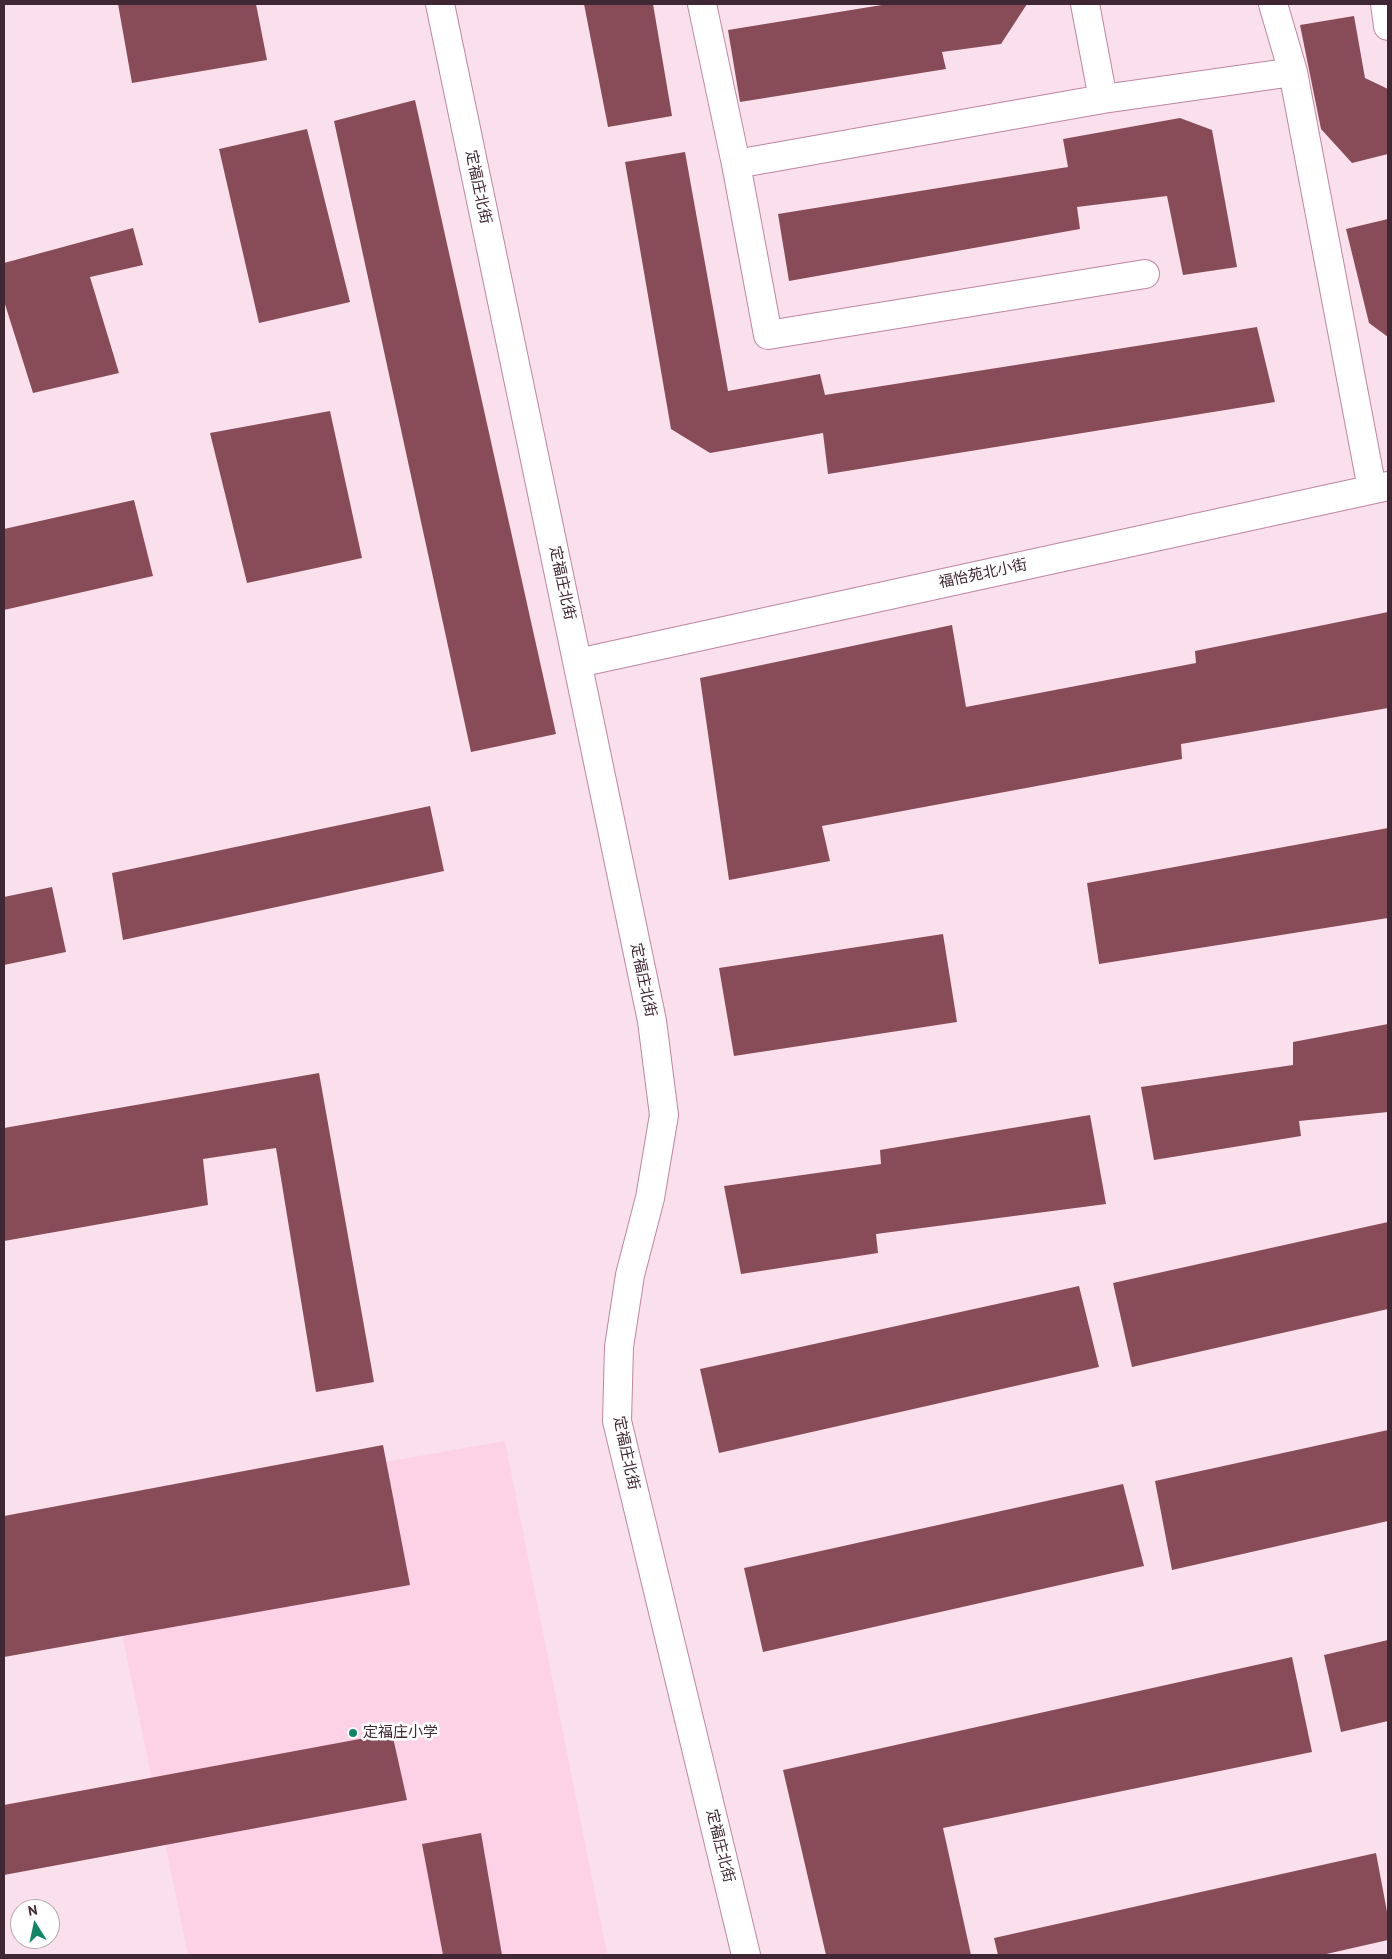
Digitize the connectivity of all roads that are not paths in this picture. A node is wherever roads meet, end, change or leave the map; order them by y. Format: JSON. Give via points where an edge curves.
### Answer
{"nodes":[{"id":1,"x":440,"y":4,"type":"edge"},
{"id":2,"x":702,"y":4,"type":"edge"},
{"id":3,"x":1085,"y":4,"type":"edge"},
{"id":4,"x":1273,"y":4,"type":"edge"},
{"id":5,"x":1384,"y":4,"type":"edge"},
{"id":6,"x":1388,"y":26,"type":"edge"},
{"id":7,"x":1293,"y":72,"type":"junction"},
{"id":8,"x":1103,"y":99,"type":"junction"},
{"id":9,"x":736,"y":164,"type":"junction"},
{"id":10,"x":1145,"y":274,"type":"dead end"},
{"id":11,"x":1380,"y":487,"type":"edge"},
{"id":12,"x":578,"y":663,"type":"junction"},
{"id":13,"x":746,"y":1955,"type":"edge"}],
"edges":[{"from":1,"to":12,"type":"street","name":"定福庄北街"},
{"from":2,"to":9,"type":"street"},
{"from":3,"to":8,"type":"street"},
{"from":4,"to":7,"type":"street"},
{"from":5,"to":6,"type":"street"},
{"from":7,"to":8,"type":"street"},
{"from":7,"to":11,"type":"street"},
{"from":8,"to":9,"type":"street"},
{"from":9,"to":10,"type":"street","via":[[768,335]]},
{"from":11,"to":12,"type":"street","name":"福怡苑北小街"},
{"from":12,"to":13,"type":"street","name":"定福庄北街","via":[[652,1021],[664,1115],[650,1198],[630,1275],[619,1347],[617,1421]]}]}
